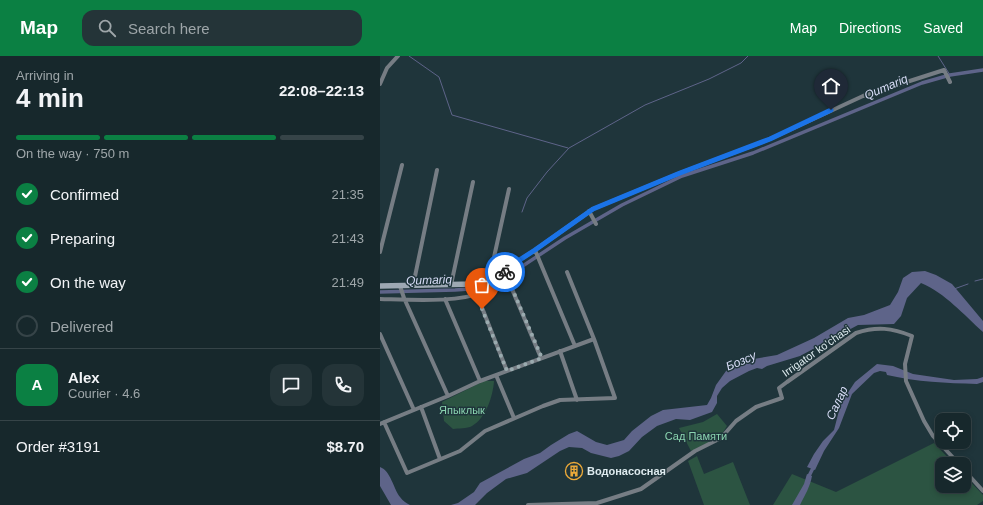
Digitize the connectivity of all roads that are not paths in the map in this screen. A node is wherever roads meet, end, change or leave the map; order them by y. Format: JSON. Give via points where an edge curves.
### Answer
{"nodes":[{"id":1,"x":398,"y":56,"type":"edge"},
{"id":2,"x":950,"y":82,"type":"dead end"},
{"id":3,"x":380,"y":84,"type":"edge"},
{"id":4,"x":402,"y":165,"type":"dead end"},
{"id":5,"x":437,"y":170,"type":"dead end"},
{"id":6,"x":473,"y":182,"type":"dead end"},
{"id":7,"x":509,"y":189,"type":"dead end"},
{"id":8,"x":590,"y":213,"type":"junction"},
{"id":9,"x":596,"y":224,"type":"dead end"},
{"id":10,"x":535,"y":251,"type":"junction"},
{"id":11,"x":380,"y":252,"type":"edge"},
{"id":12,"x":505,"y":271,"type":"junction"},
{"id":13,"x":567,"y":272,"type":"dead end"},
{"id":14,"x":489,"y":280,"type":"junction"},
{"id":15,"x":451,"y":285,"type":"junction"},
{"id":16,"x":380,"y":286,"type":"edge"},
{"id":17,"x":400,"y":286,"type":"junction"},
{"id":18,"x":413,"y":286,"type":"junction"},
{"id":19,"x":488,"y":290,"type":"dead end"},
{"id":20,"x":476,"y":295,"type":"junction"},
{"id":21,"x":380,"y":299,"type":"edge"},
{"id":22,"x":405,"y":299,"type":"junction"},
{"id":23,"x":445,"y":299,"type":"junction"},
{"id":24,"x":380,"y":334,"type":"edge"},
{"id":25,"x":594,"y":339,"type":"junction"},
{"id":26,"x":575,"y":346,"type":"junction"},
{"id":27,"x":560,"y":351,"type":"junction"},
{"id":28,"x":542,"y":358,"type":"junction"},
{"id":29,"x":507,"y":371,"type":"junction"},
{"id":30,"x":496,"y":376,"type":"junction"},
{"id":31,"x":480,"y":381,"type":"junction"},
{"id":32,"x":448,"y":396,"type":"junction"},
{"id":33,"x":577,"y":400,"type":"junction"},
{"id":34,"x":421,"y":407,"type":"junction"},
{"id":35,"x":414,"y":410,"type":"junction"},
{"id":36,"x":514,"y":418,"type":"junction"},
{"id":37,"x":381,"y":422,"type":"edge"},
{"id":38,"x":952,"y":457,"type":"edge"},
{"id":39,"x":440,"y":459,"type":"junction"},
{"id":40,"x":971,"y":478,"type":"edge"},
{"id":41,"x":983,"y":491,"type":"edge"},
{"id":42,"x":528,"y":505,"type":"edge"}],
"edges":[{"from":1,"to":3,"type":"street","via":[[387,68]]},
{"from":2,"to":8,"type":"street","via":[[944,70],[862,96],[770,139],[680,173]]},
{"from":4,"to":11,"type":"street"},
{"from":5,"to":18,"type":"street"},
{"from":6,"to":15,"type":"street"},
{"from":7,"to":14,"type":"street"},
{"from":8,"to":9,"type":"street"},
{"from":8,"to":10,"type":"street"},
{"from":10,"to":12,"type":"street"},
{"from":10,"to":26,"type":"street"},
{"from":12,"to":14,"type":"street"},
{"from":12,"to":28,"type":"street"},
{"from":13,"to":25,"type":"street"},
{"from":14,"to":15,"type":"street","via":[[474,284]]},
{"from":15,"to":18,"type":"street"},
{"from":16,"to":17,"type":"street"},
{"from":17,"to":18,"type":"street"},
{"from":17,"to":22,"type":"street"},
{"from":19,"to":20,"type":"street"},
{"from":20,"to":23,"type":"street"},
{"from":20,"to":29,"type":"street"},
{"from":21,"to":22,"type":"street"},
{"from":22,"to":23,"type":"street"},
{"from":22,"to":32,"type":"street"},
{"from":23,"to":31,"type":"street"},
{"from":24,"to":35,"type":"street"},
{"from":25,"to":26,"type":"street"},
{"from":25,"to":33,"type":"street","via":[[615,398]]},
{"from":26,"to":27,"type":"street"},
{"from":27,"to":28,"type":"street"},
{"from":27,"to":33,"type":"street"},
{"from":28,"to":29,"type":"street"},
{"from":29,"to":30,"type":"street"},
{"from":30,"to":31,"type":"street"},
{"from":30,"to":36,"type":"street"},
{"from":31,"to":32,"type":"street"},
{"from":32,"to":34,"type":"street"},
{"from":33,"to":36,"type":"street","via":[[560,400]]},
{"from":34,"to":35,"type":"street"},
{"from":34,"to":39,"type":"street"},
{"from":35,"to":37,"type":"street"},
{"from":36,"to":39,"type":"street","via":[[485,431],[460,451]]},
{"from":37,"to":39,"type":"street","via":[[408,473]]},
{"from":38,"to":42,"type":"street","name":"Irrigator ko'chasi","via":[[933,436],[906,381],[905,364],[912,336],[887,328],[868,329],[856,333],[779,388],[782,398],[756,407],[736,421],[721,438],[695,451],[641,489],[597,503]]},
{"from":40,"to":41,"type":"street"}]}
